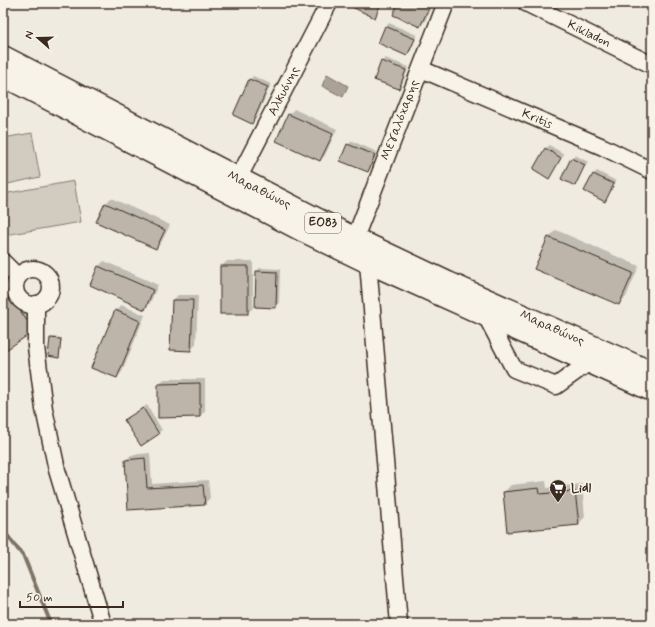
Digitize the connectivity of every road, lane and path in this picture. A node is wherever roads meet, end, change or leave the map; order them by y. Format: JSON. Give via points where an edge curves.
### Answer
{"nodes":[{"id":1,"x":329,"y":3,"type":"edge"},
{"id":2,"x":446,"y":3,"type":"edge"},
{"id":3,"x":526,"y":3,"type":"edge"},
{"id":4,"x":3,"y":56,"type":"edge"},
{"id":5,"x":652,"y":65,"type":"edge"},
{"id":6,"x":420,"y":68,"type":"junction"},
{"id":7,"x":3,"y":76,"type":"edge"},
{"id":8,"x":652,"y":171,"type":"edge"},
{"id":9,"x":238,"y":179,"type":"junction"},
{"id":10,"x":355,"y":238,"type":"junction"},
{"id":11,"x":3,"y":262,"type":"edge"},
{"id":12,"x":368,"y":263,"type":"junction"},
{"id":13,"x":18,"y":277,"type":"junction"},
{"id":14,"x":36,"y":304,"type":"junction"},
{"id":15,"x":487,"y":318,"type":"junction"},
{"id":16,"x":588,"y":363,"type":"junction"},
{"id":17,"x":652,"y":372,"type":"edge"},
{"id":18,"x":652,"y":391,"type":"edge"},
{"id":19,"x":103,"y":624,"type":"edge"},
{"id":20,"x":399,"y":624,"type":"edge"}],
"edges":[{"from":1,"to":9,"type":"street","name":"Αλκυόνης"},
{"from":2,"to":6,"type":"street","name":"Μεγαλόχαρης"},
{"from":3,"to":5,"type":"street","name":"Kikladon"},
{"from":4,"to":9,"type":"main road","name":"Μαραθώνος","number":"ΕΟ83"},
{"from":6,"to":8,"type":"street","name":"Kritis","via":[[603,147]]},
{"from":6,"to":10,"type":"street","name":"Μεγαλόχαρης"},
{"from":7,"to":12,"type":"main road","name":"Μαραθώνος","number":"ΕΟ83"},
{"from":9,"to":10,"type":"main road","name":"Μαραθώνος","number":"ΕΟ83"},
{"from":10,"to":17,"type":"main road","name":"Μαραθώνος","number":"ΕΟ83"},
{"from":11,"to":13,"type":"street"},
{"from":12,"to":15,"type":"main road","name":"Μαραθώνος","number":"ΕΟ83"},
{"from":12,"to":20,"type":"street"},
{"from":13,"to":14,"type":"street","via":[[17,294],[25,302]]},
{"from":13,"to":14,"type":"street","via":[[33,269],[44,272],[48,277],[49,293],[42,302]]},
{"from":14,"to":19,"type":"street","via":[[36,347],[44,408],[55,462]]},
{"from":15,"to":16,"type":"main road","name":"Μαραθώνος","number":"ΕΟ83"},
{"from":15,"to":16,"type":"street","via":[[514,369],[556,386]]},
{"from":16,"to":18,"type":"main road","name":"Μαραθώνος","number":"ΕΟ83"}]}
